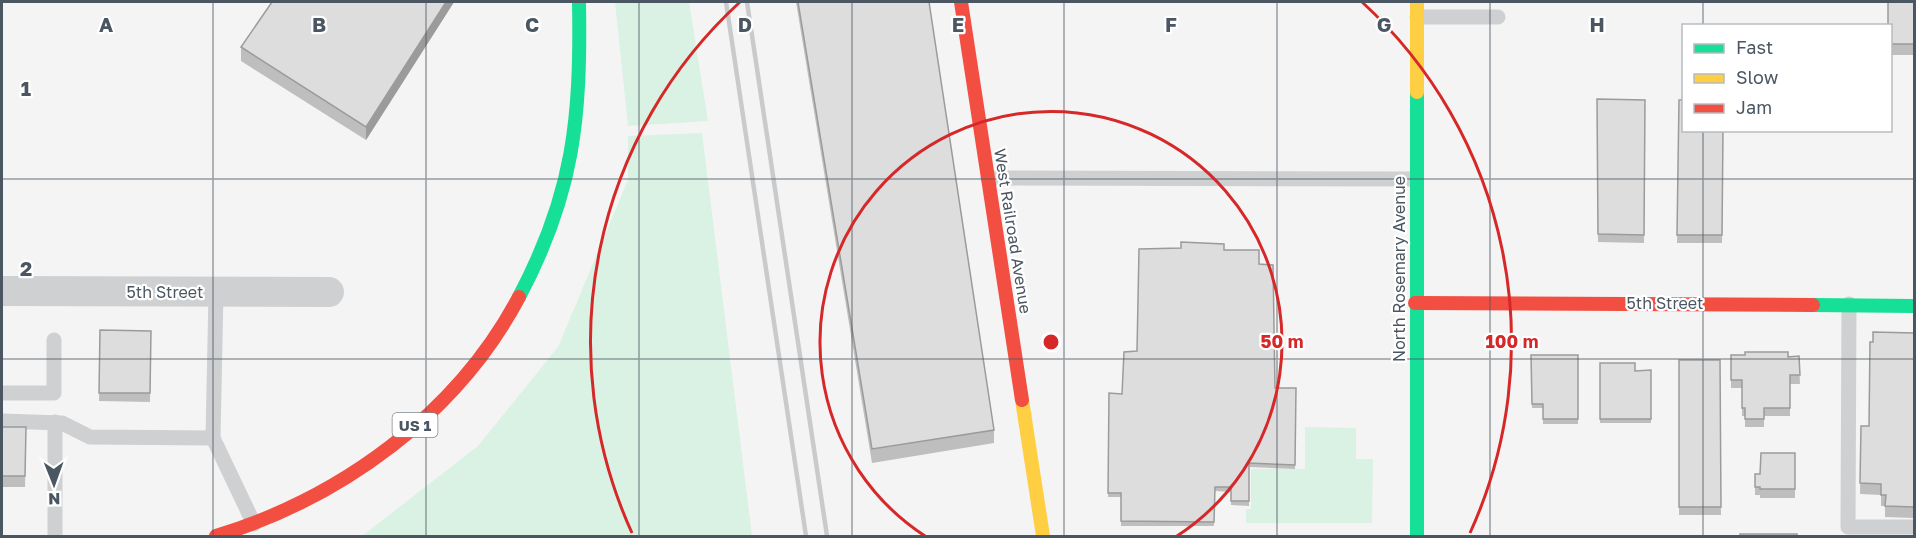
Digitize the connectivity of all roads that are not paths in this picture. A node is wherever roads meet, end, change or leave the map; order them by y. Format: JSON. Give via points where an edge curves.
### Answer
{"nodes":[{"id":1,"x":579,"y":2,"type":"edge"},
{"id":2,"x":962,"y":2,"type":"edge"},
{"id":3,"x":1417,"y":9,"type":"edge"},
{"id":4,"x":1498,"y":17,"type":"dead end"},
{"id":5,"x":988,"y":178,"type":"junction"},
{"id":6,"x":1416,"y":179,"type":"junction"},
{"id":7,"x":2,"y":291,"type":"edge"},
{"id":8,"x":329,"y":292,"type":"dead end"},
{"id":9,"x":216,"y":293,"type":"junction"},
{"id":10,"x":1415,"y":303,"type":"junction"},
{"id":11,"x":1849,"y":304,"type":"junction"},
{"id":12,"x":1914,"y":306,"type":"edge"},
{"id":13,"x":54,"y":340,"type":"dead end"},
{"id":14,"x":2,"y":393,"type":"edge"},
{"id":15,"x":2,"y":421,"type":"edge"},
{"id":16,"x":55,"y":422,"type":"junction"},
{"id":17,"x":213,"y":438,"type":"junction"},
{"id":18,"x":254,"y":524,"type":"junction"},
{"id":19,"x":1914,"y":528,"type":"edge"},
{"id":20,"x":55,"y":537,"type":"edge"},
{"id":21,"x":216,"y":537,"type":"edge"},
{"id":22,"x":1043,"y":537,"type":"edge"},
{"id":23,"x":1417,"y":537,"type":"edge"}],
"edges":[{"from":1,"to":18,"type":"street","number":"US 1","via":[[578,117],[564,188],[547,239],[504,323],[444,400],[400,439],[352,475],[305,502]]},
{"from":2,"to":5,"type":"street","name":"West Railroad Avenue"},
{"from":3,"to":4,"type":"lane"},
{"from":3,"to":6,"type":"street","name":"North Rosemary Avenue"},
{"from":5,"to":6,"type":"lane"},
{"from":5,"to":22,"type":"street","name":"West Railroad Avenue"},
{"from":6,"to":10,"type":"street","name":"North Rosemary Avenue"},
{"from":7,"to":9,"type":"street","name":"5th Street"},
{"from":8,"to":9,"type":"street","name":"5th Street"},
{"from":9,"to":17,"type":"lane"},
{"from":10,"to":11,"type":"street","name":"5th Street"},
{"from":10,"to":23,"type":"street","name":"North Rosemary Avenue"},
{"from":11,"to":12,"type":"street","name":"5th Street"},
{"from":11,"to":19,"type":"lane","via":[[1848,527]]},
{"from":13,"to":14,"type":"lane","via":[[54,393]]},
{"from":15,"to":16,"type":"lane"},
{"from":16,"to":17,"type":"lane","via":[[90,437]]},
{"from":16,"to":20,"type":"lane"},
{"from":17,"to":18,"type":"lane"},
{"from":18,"to":21,"type":"street","number":"US 1"}]}
